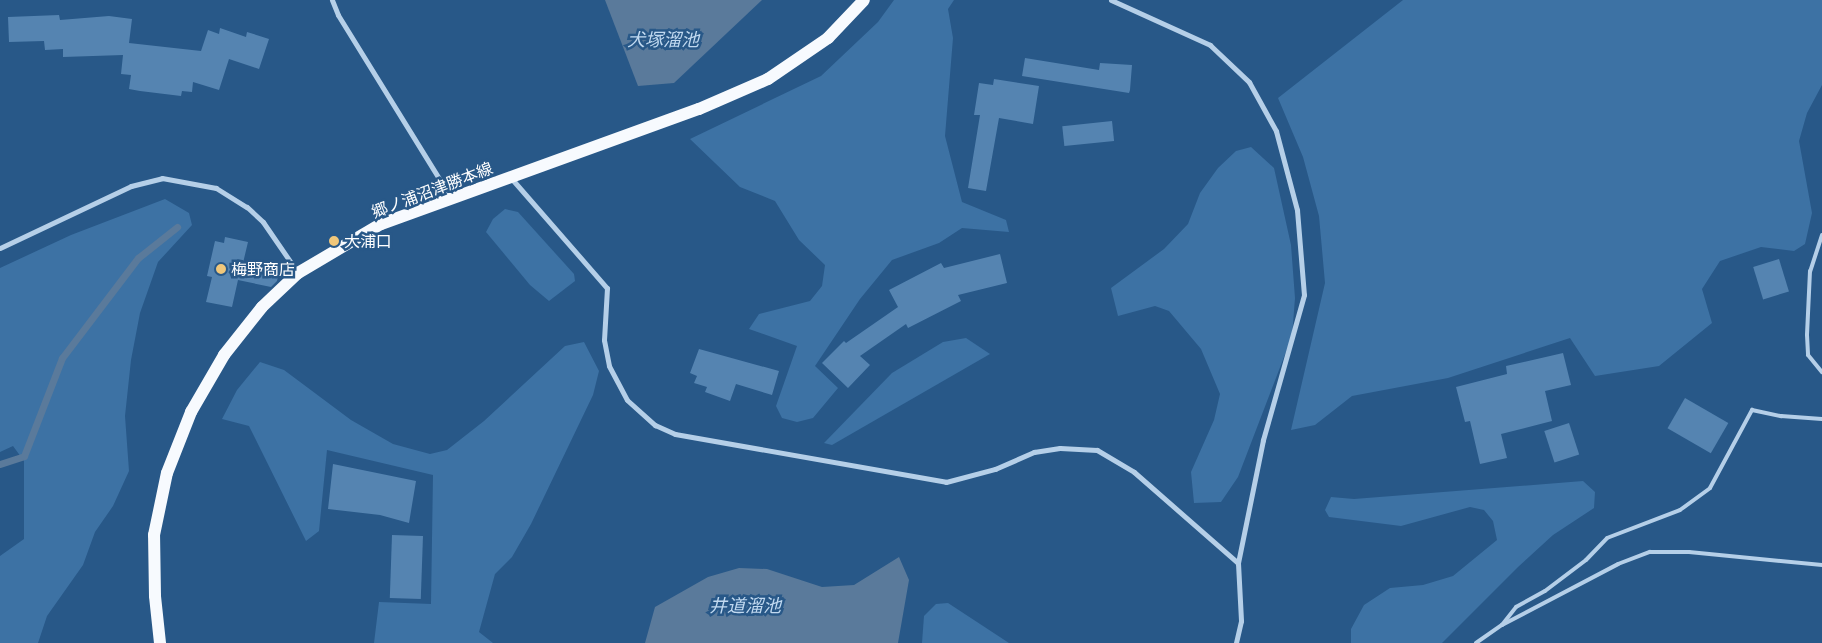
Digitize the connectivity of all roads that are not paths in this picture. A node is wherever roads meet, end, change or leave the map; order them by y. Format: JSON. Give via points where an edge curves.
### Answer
{"nodes":[{"id":1,"x":332,"y":0,"type":"edge"},
{"id":2,"x":864,"y":0,"type":"edge"},
{"id":3,"x":1111,"y":0,"type":"edge"},
{"id":4,"x":510,"y":178,"type":"junction"},
{"id":5,"x":452,"y":199,"type":"junction"},
{"id":6,"x":1822,"y":235,"type":"edge"},
{"id":7,"x":0,"y":248,"type":"edge"},
{"id":8,"x":298,"y":273,"type":"junction"},
{"id":9,"x":1822,"y":372,"type":"edge"},
{"id":10,"x":1822,"y":419,"type":"edge"},
{"id":11,"x":1238,"y":563,"type":"junction"},
{"id":12,"x":1822,"y":565,"type":"edge"},
{"id":13,"x":1502,"y":624,"type":"junction"},
{"id":14,"x":160,"y":643,"type":"edge"},
{"id":15,"x":1236,"y":643,"type":"edge"},
{"id":16,"x":1476,"y":643,"type":"edge"}],
"edges":[{"from":1,"to":5,"type":"street","via":[[338,15]]},
{"from":2,"to":4,"type":"main road","name":"郷ノ浦沼津勝本線","via":[[828,38],[768,79],[699,110]]},
{"from":3,"to":11,"type":"street","via":[[1186,32],[1210,45],[1230,62],[1249,82],[1268,113],[1291,181],[1302,246],[1304,295],[1263,440]]},
{"from":4,"to":5,"type":"main road","name":"郷ノ浦沼津勝本線"},
{"from":4,"to":11,"type":"street","via":[[607,288],[604,340],[609,366],[626,400],[655,425],[675,434],[946,482],[980,474],[1034,452],[1060,448],[1097,450],[1134,472]]},
{"from":5,"to":8,"type":"main road","name":"郷ノ浦沼津勝本線","via":[[381,224]]},
{"from":6,"to":9,"type":"lane","via":[[1810,271],[1807,335],[1808,355]]},
{"from":7,"to":8,"type":"street","via":[[131,186],[162,178],[216,188],[247,207],[263,222]]},
{"from":8,"to":14,"type":"main road","name":"郷ノ浦沼津勝本線","via":[[262,307],[224,354],[191,412],[167,473],[154,535]]},
{"from":10,"to":13,"type":"lane","via":[[1752,410],[1710,488],[1680,510],[1607,538],[1586,560],[1546,591],[1516,607]]},
{"from":11,"to":15,"type":"street","via":[[1241,621]]},
{"from":12,"to":13,"type":"lane","via":[[1689,552],[1650,552],[1618,564]]},
{"from":13,"to":16,"type":"lane"}]}
